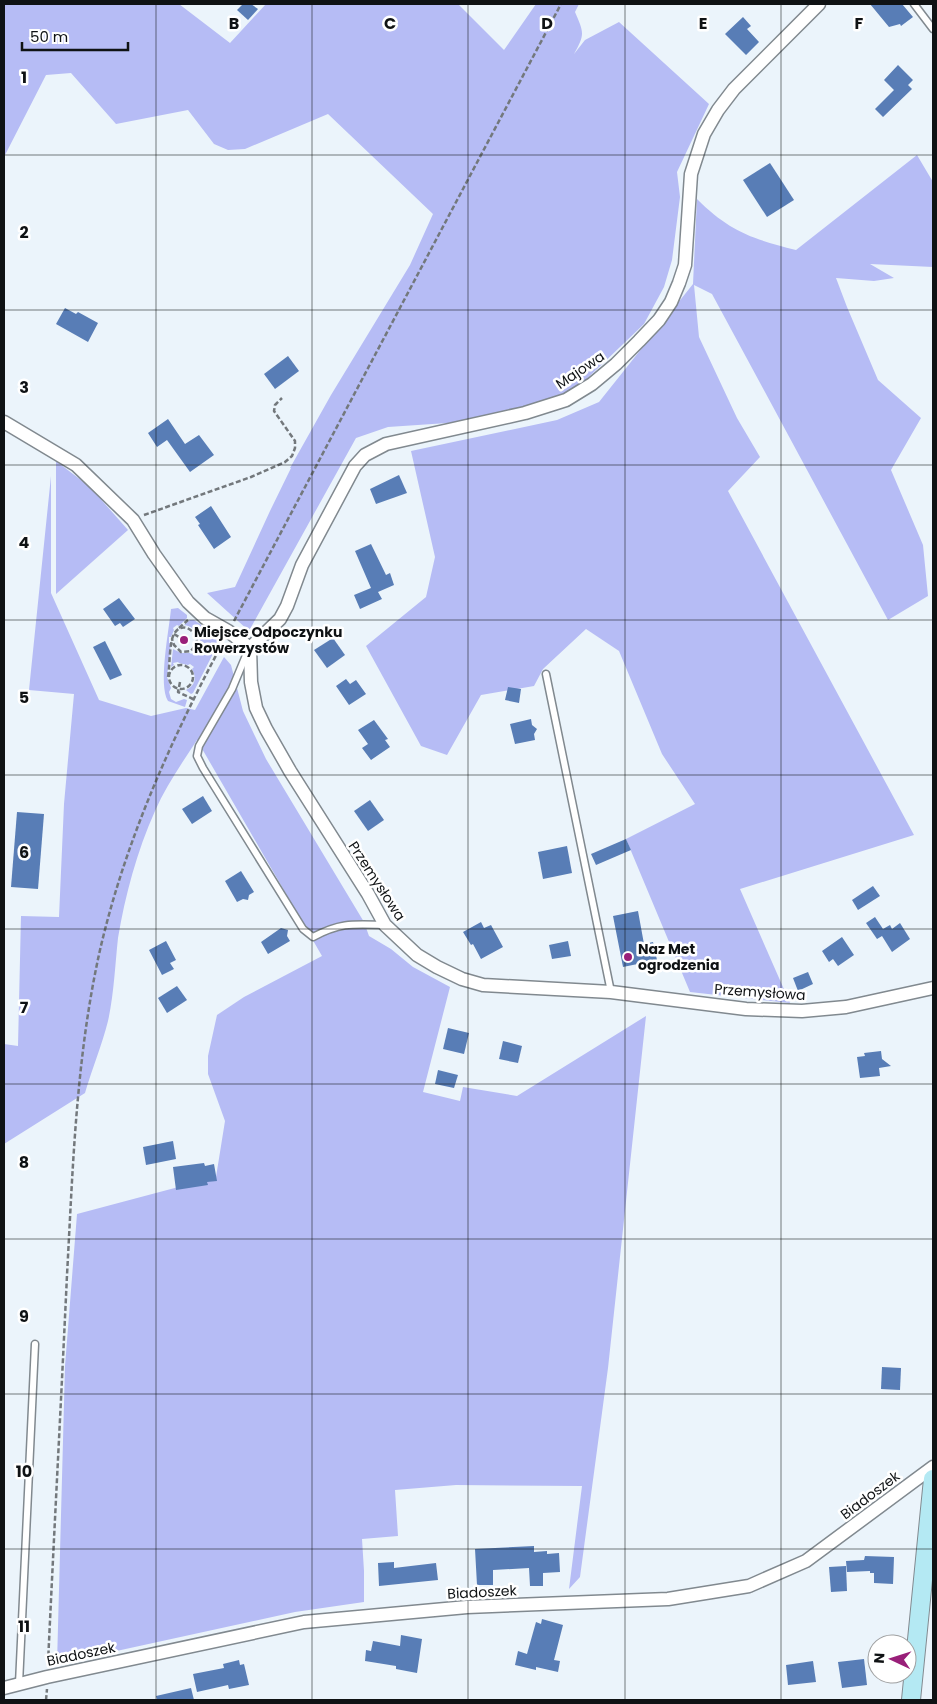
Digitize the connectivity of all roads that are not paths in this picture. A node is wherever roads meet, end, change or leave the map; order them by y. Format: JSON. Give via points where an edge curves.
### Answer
{"nodes":[{"id":1,"x":818,"y":4,"type":"edge"},
{"id":2,"x":914,"y":4,"type":"edge"},
{"id":3,"x":933,"y":29,"type":"edge"},
{"id":4,"x":4,"y":422,"type":"edge"},
{"id":5,"x":250,"y":648,"type":"junction"},
{"id":6,"x":546,"y":674,"type":"dead end"},
{"id":7,"x":385,"y":925,"type":"junction"},
{"id":8,"x":933,"y":988,"type":"edge"},
{"id":9,"x":611,"y":992,"type":"junction"},
{"id":10,"x":35,"y":1344,"type":"dead end"},
{"id":11,"x":933,"y":1467,"type":"edge"},
{"id":12,"x":933,"y":1479,"type":"edge"},
{"id":13,"x":929,"y":1563,"type":"edge"},
{"id":14,"x":19,"y":1684,"type":"junction"},
{"id":15,"x":4,"y":1688,"type":"edge"},
{"id":16,"x":911,"y":1700,"type":"edge"}],
"edges":[{"from":1,"to":5,"type":"street","name":"Majowa","via":[[734,89],[704,134],[691,174],[685,264],[671,302],[659,320],[616,364],[566,400],[509,417],[386,444],[365,455],[345,482],[302,565],[280,619]]},
{"from":2,"to":3,"type":"lane"},
{"from":4,"to":5,"type":"street","via":[[76,465],[133,520],[188,602],[205,618]]},
{"from":5,"to":7,"type":"street","name":"Przemysłowa","via":[[256,708],[266,729]]},
{"from":5,"to":7,"type":"lane","via":[[232,689],[199,746],[197,756],[303,929],[313,937],[343,924]]},
{"from":6,"to":9,"type":"lane"},
{"from":7,"to":9,"type":"street","name":"Przemysłowa","via":[[417,955],[462,979],[483,985]]},
{"from":8,"to":9,"type":"street","name":"Przemysłowa","via":[[846,1007],[802,1011],[746,1009]]},
{"from":10,"to":14,"type":"lane"},
{"from":11,"to":14,"type":"street","name":"Biadoszek","via":[[806,1561],[749,1586],[668,1599],[467,1607],[304,1622]]},
{"from":12,"to":13,"type":"street"},
{"from":13,"to":16,"type":"street"},
{"from":14,"to":15,"type":"street","name":"Biadoszek"}]}
